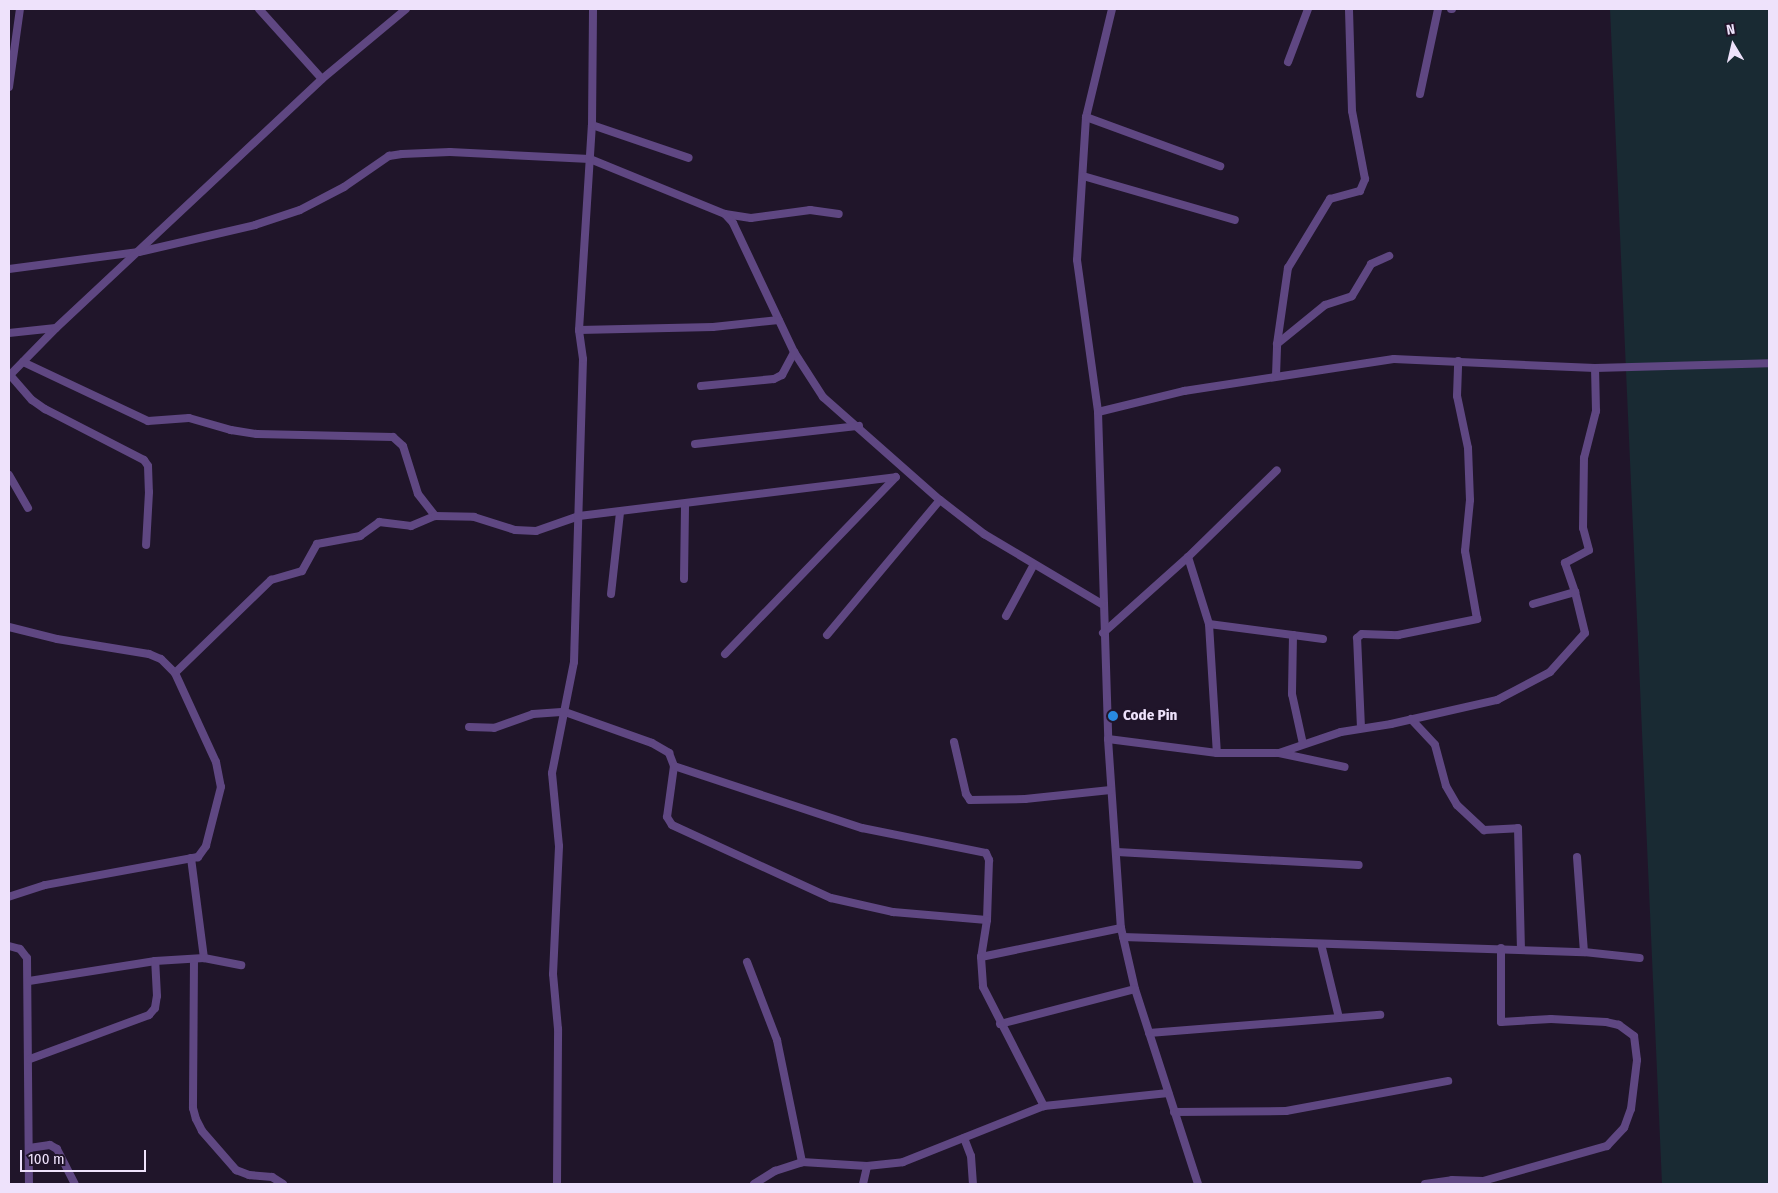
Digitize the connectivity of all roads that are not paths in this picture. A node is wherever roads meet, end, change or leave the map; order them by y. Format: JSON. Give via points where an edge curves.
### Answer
{"nodes":[{"id":1,"x":20,"y":9,"type":"edge"},
{"id":2,"x":259,"y":9,"type":"edge"},
{"id":3,"x":593,"y":9,"type":"edge"},
{"id":4,"x":1112,"y":9,"type":"edge"},
{"id":5,"x":1308,"y":9,"type":"edge"},
{"id":6,"x":1349,"y":9,"type":"edge"},
{"id":7,"x":1438,"y":9,"type":"edge"},
{"id":8,"x":401,"y":10,"type":"edge"},
{"id":9,"x":1288,"y":62,"type":"dead end"},
{"id":10,"x":322,"y":79,"type":"junction"},
{"id":11,"x":9,"y":87,"type":"edge"},
{"id":12,"x":1420,"y":94,"type":"dead end"},
{"id":13,"x":1086,"y":117,"type":"junction"},
{"id":14,"x":592,"y":126,"type":"junction"},
{"id":15,"x":689,"y":158,"type":"dead end"},
{"id":16,"x":590,"y":159,"type":"junction"},
{"id":17,"x":1220,"y":166,"type":"dead end"},
{"id":18,"x":1083,"y":176,"type":"junction"},
{"id":19,"x":725,"y":214,"type":"junction"},
{"id":20,"x":839,"y":214,"type":"dead end"},
{"id":21,"x":1235,"y":220,"type":"dead end"},
{"id":22,"x":139,"y":252,"type":"junction"},
{"id":23,"x":1389,"y":256,"type":"dead end"},
{"id":24,"x":9,"y":269,"type":"edge"},
{"id":25,"x":779,"y":320,"type":"junction"},
{"id":26,"x":56,"y":328,"type":"junction"},
{"id":27,"x":579,"y":330,"type":"junction"},
{"id":28,"x":9,"y":334,"type":"edge"},
{"id":29,"x":1277,"y":344,"type":"junction"},
{"id":30,"x":794,"y":352,"type":"junction"},
{"id":31,"x":1458,"y":361,"type":"junction"},
{"id":32,"x":24,"y":362,"type":"junction"},
{"id":33,"x":1769,"y":363,"type":"edge"},
{"id":34,"x":1595,"y":368,"type":"junction"},
{"id":35,"x":9,"y":376,"type":"edge"},
{"id":36,"x":1276,"y":376,"type":"junction"},
{"id":37,"x":701,"y":386,"type":"dead end"},
{"id":38,"x":1098,"y":412,"type":"junction"},
{"id":39,"x":859,"y":426,"type":"junction"},
{"id":40,"x":695,"y":444,"type":"dead end"},
{"id":41,"x":904,"y":468,"type":"junction"},
{"id":42,"x":1278,"y":470,"type":"dead end"},
{"id":43,"x":9,"y":475,"type":"edge"},
{"id":44,"x":896,"y":477,"type":"junction"},
{"id":45,"x":940,"y":500,"type":"junction"},
{"id":46,"x":685,"y":504,"type":"junction"},
{"id":47,"x":28,"y":508,"type":"dead end"},
{"id":48,"x":620,"y":512,"type":"junction"},
{"id":49,"x":435,"y":516,"type":"junction"},
{"id":50,"x":579,"y":516,"type":"junction"},
{"id":51,"x":146,"y":545,"type":"dead end"},
{"id":52,"x":1188,"y":557,"type":"junction"},
{"id":53,"x":1033,"y":566,"type":"junction"},
{"id":54,"x":684,"y":579,"type":"dead end"},
{"id":55,"x":1576,"y":592,"type":"junction"},
{"id":56,"x":611,"y":594,"type":"dead end"},
{"id":57,"x":1102,"y":604,"type":"junction"},
{"id":58,"x":1533,"y":604,"type":"dead end"},
{"id":59,"x":1006,"y":616,"type":"dead end"},
{"id":60,"x":1209,"y":624,"type":"junction"},
{"id":61,"x":9,"y":627,"type":"edge"},
{"id":62,"x":1103,"y":634,"type":"junction"},
{"id":63,"x":826,"y":635,"type":"dead end"},
{"id":64,"x":1293,"y":635,"type":"junction"},
{"id":65,"x":1323,"y":639,"type":"dead end"},
{"id":66,"x":725,"y":654,"type":"dead end"},
{"id":67,"x":176,"y":673,"type":"junction"},
{"id":68,"x":565,"y":712,"type":"junction"},
{"id":69,"x":1411,"y":719,"type":"junction"},
{"id":70,"x":469,"y":727,"type":"dead end"},
{"id":71,"x":1360,"y":728,"type":"junction"},
{"id":72,"x":1108,"y":738,"type":"junction"},
{"id":73,"x":954,"y":742,"type":"dead end"},
{"id":74,"x":1303,"y":744,"type":"junction"},
{"id":75,"x":1218,"y":753,"type":"junction"},
{"id":76,"x":1279,"y":754,"type":"junction"},
{"id":77,"x":674,"y":766,"type":"junction"},
{"id":78,"x":1345,"y":767,"type":"dead end"},
{"id":79,"x":1111,"y":790,"type":"junction"},
{"id":80,"x":1117,"y":852,"type":"junction"},
{"id":81,"x":1577,"y":857,"type":"dead end"},
{"id":82,"x":191,"y":858,"type":"junction"},
{"id":83,"x":1359,"y":865,"type":"dead end"},
{"id":84,"x":9,"y":897,"type":"edge"},
{"id":85,"x":987,"y":920,"type":"junction"},
{"id":86,"x":1122,"y":932,"type":"junction"},
{"id":87,"x":1321,"y":944,"type":"junction"},
{"id":88,"x":9,"y":946,"type":"edge"},
{"id":89,"x":1500,"y":948,"type":"junction"},
{"id":90,"x":1521,"y":949,"type":"junction"},
{"id":91,"x":1584,"y":952,"type":"junction"},
{"id":92,"x":981,"y":957,"type":"junction"},
{"id":93,"x":204,"y":958,"type":"junction"},
{"id":94,"x":1640,"y":958,"type":"dead end"},
{"id":95,"x":194,"y":959,"type":"junction"},
{"id":96,"x":154,"y":961,"type":"junction"},
{"id":97,"x":747,"y":962,"type":"dead end"},
{"id":98,"x":241,"y":964,"type":"dead end"},
{"id":99,"x":28,"y":980,"type":"junction"},
{"id":100,"x":1135,"y":989,"type":"junction"},
{"id":101,"x":1380,"y":1015,"type":"dead end"},
{"id":102,"x":1339,"y":1018,"type":"junction"},
{"id":103,"x":1000,"y":1024,"type":"junction"},
{"id":104,"x":1150,"y":1033,"type":"junction"},
{"id":105,"x":30,"y":1059,"type":"junction"},
{"id":106,"x":1448,"y":1080,"type":"dead end"},
{"id":107,"x":1168,"y":1093,"type":"junction"},
{"id":108,"x":1044,"y":1106,"type":"junction"},
{"id":109,"x":1174,"y":1112,"type":"junction"},
{"id":110,"x":964,"y":1138,"type":"junction"},
{"id":111,"x":30,"y":1148,"type":"junction"},
{"id":112,"x":802,"y":1162,"type":"junction"},
{"id":113,"x":867,"y":1166,"type":"junction"},
{"id":114,"x":29,"y":1184,"type":"edge"},
{"id":115,"x":75,"y":1184,"type":"edge"},
{"id":116,"x":284,"y":1184,"type":"edge"},
{"id":117,"x":556,"y":1184,"type":"edge"},
{"id":118,"x":754,"y":1184,"type":"edge"},
{"id":119,"x":863,"y":1184,"type":"edge"},
{"id":120,"x":973,"y":1184,"type":"edge"},
{"id":121,"x":1198,"y":1184,"type":"edge"},
{"id":122,"x":1425,"y":1184,"type":"edge"}],
"edges":[{"from":1,"to":11,"type":"street"},
{"from":2,"to":10,"type":"street"},
{"from":3,"to":14,"type":"street"},
{"from":4,"to":13,"type":"street"},
{"from":5,"to":9,"type":"street"},
{"from":6,"to":29,"type":"street","via":[[1352,111],[1366,179],[1360,191],[1330,198],[1288,268]]},
{"from":7,"to":12,"type":"street"},
{"from":8,"to":10,"type":"street"},
{"from":10,"to":22,"type":"street"},
{"from":13,"to":17,"type":"street"},
{"from":13,"to":18,"type":"street"},
{"from":14,"to":15,"type":"street"},
{"from":14,"to":16,"type":"street"},
{"from":16,"to":19,"type":"street"},
{"from":16,"to":22,"type":"street","via":[[450,152],[396,155],[300,210],[255,225]]},
{"from":16,"to":27,"type":"street"},
{"from":18,"to":21,"type":"street"},
{"from":18,"to":38,"type":"street","via":[[1077,260]]},
{"from":19,"to":20,"type":"street","via":[[751,218],[810,210]]},
{"from":19,"to":25,"type":"street","via":[[733,222]]},
{"from":22,"to":24,"type":"street"},
{"from":22,"to":26,"type":"street"},
{"from":23,"to":29,"type":"street","via":[[1371,264],[1352,296],[1325,305]]},
{"from":25,"to":27,"type":"street","via":[[713,327]]},
{"from":25,"to":30,"type":"street"},
{"from":26,"to":28,"type":"street"},
{"from":26,"to":32,"type":"street"},
{"from":27,"to":50,"type":"street","via":[[583,359],[579,409]]},
{"from":29,"to":36,"type":"street"},
{"from":30,"to":37,"type":"street","via":[[782,375],[774,379]]},
{"from":30,"to":39,"type":"street","via":[[823,397]]},
{"from":31,"to":34,"type":"street"},
{"from":31,"to":36,"type":"street","via":[[1394,359]]},
{"from":31,"to":71,"type":"street","via":[[1457,396],[1468,456],[1470,500],[1465,551],[1477,619],[1398,635],[1362,634],[1357,638]]},
{"from":32,"to":35,"type":"street"},
{"from":32,"to":49,"type":"street","via":[[148,421],[190,418],[257,434],[393,437],[403,446],[418,494]]},
{"from":33,"to":34,"type":"street"},
{"from":34,"to":55,"type":"street","via":[[1596,411],[1584,458],[1583,528],[1589,550],[1565,563]]},
{"from":35,"to":51,"type":"street","via":[[45,409],[144,460],[148,466]]},
{"from":36,"to":38,"type":"street","via":[[1184,391]]},
{"from":38,"to":57,"type":"street"},
{"from":39,"to":40,"type":"street"},
{"from":39,"to":41,"type":"street"},
{"from":41,"to":44,"type":"street"},
{"from":41,"to":45,"type":"street"},
{"from":42,"to":52,"type":"street"},
{"from":43,"to":47,"type":"street"},
{"from":44,"to":46,"type":"street"},
{"from":44,"to":66,"type":"street"},
{"from":45,"to":53,"type":"street"},
{"from":45,"to":63,"type":"street"},
{"from":46,"to":48,"type":"street"},
{"from":46,"to":54,"type":"street"},
{"from":48,"to":50,"type":"street"},
{"from":48,"to":56,"type":"street"},
{"from":49,"to":50,"type":"street","via":[[479,518],[525,532]]},
{"from":49,"to":67,"type":"street","via":[[411,526],[379,522],[360,536],[317,544],[302,571],[266,584]]},
{"from":50,"to":68,"type":"street","via":[[574,662]]},
{"from":52,"to":60,"type":"street"},
{"from":52,"to":62,"type":"street"},
{"from":53,"to":57,"type":"street"},
{"from":53,"to":59,"type":"street"},
{"from":55,"to":58,"type":"street"},
{"from":55,"to":69,"type":"street","via":[[1585,633],[1550,672],[1497,700]]},
{"from":57,"to":62,"type":"street"},
{"from":60,"to":64,"type":"street"},
{"from":60,"to":75,"type":"street"},
{"from":61,"to":67,"type":"street","via":[[57,639],[149,654],[161,659]]},
{"from":62,"to":72,"type":"street"},
{"from":64,"to":65,"type":"street"},
{"from":64,"to":74,"type":"street","via":[[1292,694]]},
{"from":67,"to":82,"type":"street","via":[[220,774],[220,799],[206,846],[202,855]]},
{"from":68,"to":70,"type":"street","via":[[533,714],[494,728]]},
{"from":68,"to":77,"type":"street","via":[[664,749]]},
{"from":68,"to":117,"type":"street","via":[[552,773],[559,846],[553,974],[558,1036]]},
{"from":69,"to":71,"type":"street"},
{"from":69,"to":90,"type":"street","via":[[1435,745],[1446,786],[1457,805],[1484,830],[1518,828]]},
{"from":71,"to":74,"type":"street"},
{"from":72,"to":75,"type":"street"},
{"from":72,"to":79,"type":"street"},
{"from":73,"to":79,"type":"street","via":[[970,800],[1025,799]]},
{"from":74,"to":76,"type":"street"},
{"from":75,"to":76,"type":"street"},
{"from":76,"to":78,"type":"street"},
{"from":77,"to":85,"type":"street","via":[[862,828],[980,850],[989,860]]},
{"from":77,"to":85,"type":"street","via":[[667,817],[672,825],[831,898],[893,912]]},
{"from":79,"to":80,"type":"street"},
{"from":80,"to":83,"type":"street"},
{"from":80,"to":86,"type":"street"},
{"from":81,"to":91,"type":"street"},
{"from":82,"to":84,"type":"street","via":[[45,885]]},
{"from":82,"to":93,"type":"street"},
{"from":85,"to":92,"type":"street"},
{"from":86,"to":87,"type":"street"},
{"from":86,"to":92,"type":"street"},
{"from":86,"to":100,"type":"street"},
{"from":87,"to":89,"type":"street"},
{"from":87,"to":102,"type":"street"},
{"from":88,"to":99,"type":"street","via":[[20,949],[27,958]]},
{"from":89,"to":90,"type":"street"},
{"from":89,"to":122,"type":"street","via":[[1501,1022],[1551,1019],[1606,1022],[1619,1025],[1634,1036],[1637,1060],[1631,1109],[1624,1128],[1607,1146],[1484,1181],[1444,1180]]},
{"from":90,"to":91,"type":"street"},
{"from":91,"to":94,"type":"street"},
{"from":92,"to":103,"type":"street","via":[[983,987]]},
{"from":93,"to":95,"type":"street"},
{"from":93,"to":98,"type":"street"},
{"from":95,"to":96,"type":"street"},
{"from":95,"to":116,"type":"street","via":[[193,1108],[196,1119],[202,1131],[236,1170],[248,1175],[272,1177]]},
{"from":96,"to":99,"type":"street"},
{"from":96,"to":105,"type":"street","via":[[157,996],[155,1008],[149,1015]]},
{"from":97,"to":112,"type":"street","via":[[777,1040]]},
{"from":99,"to":105,"type":"street"},
{"from":100,"to":103,"type":"street"},
{"from":100,"to":104,"type":"street"},
{"from":101,"to":102,"type":"street"},
{"from":102,"to":104,"type":"street"},
{"from":103,"to":108,"type":"street"},
{"from":104,"to":107,"type":"street"},
{"from":105,"to":111,"type":"street"},
{"from":106,"to":109,"type":"street","via":[[1286,1111]]},
{"from":107,"to":108,"type":"street"},
{"from":107,"to":109,"type":"street"},
{"from":108,"to":110,"type":"street"},
{"from":109,"to":121,"type":"street"},
{"from":110,"to":113,"type":"street","via":[[903,1162]]},
{"from":110,"to":120,"type":"street","via":[[971,1156]]},
{"from":111,"to":114,"type":"street"},
{"from":111,"to":115,"type":"street","via":[[50,1145],[57,1149]]},
{"from":112,"to":113,"type":"street"},
{"from":112,"to":118,"type":"street","via":[[775,1171]]},
{"from":113,"to":119,"type":"street"}]}
